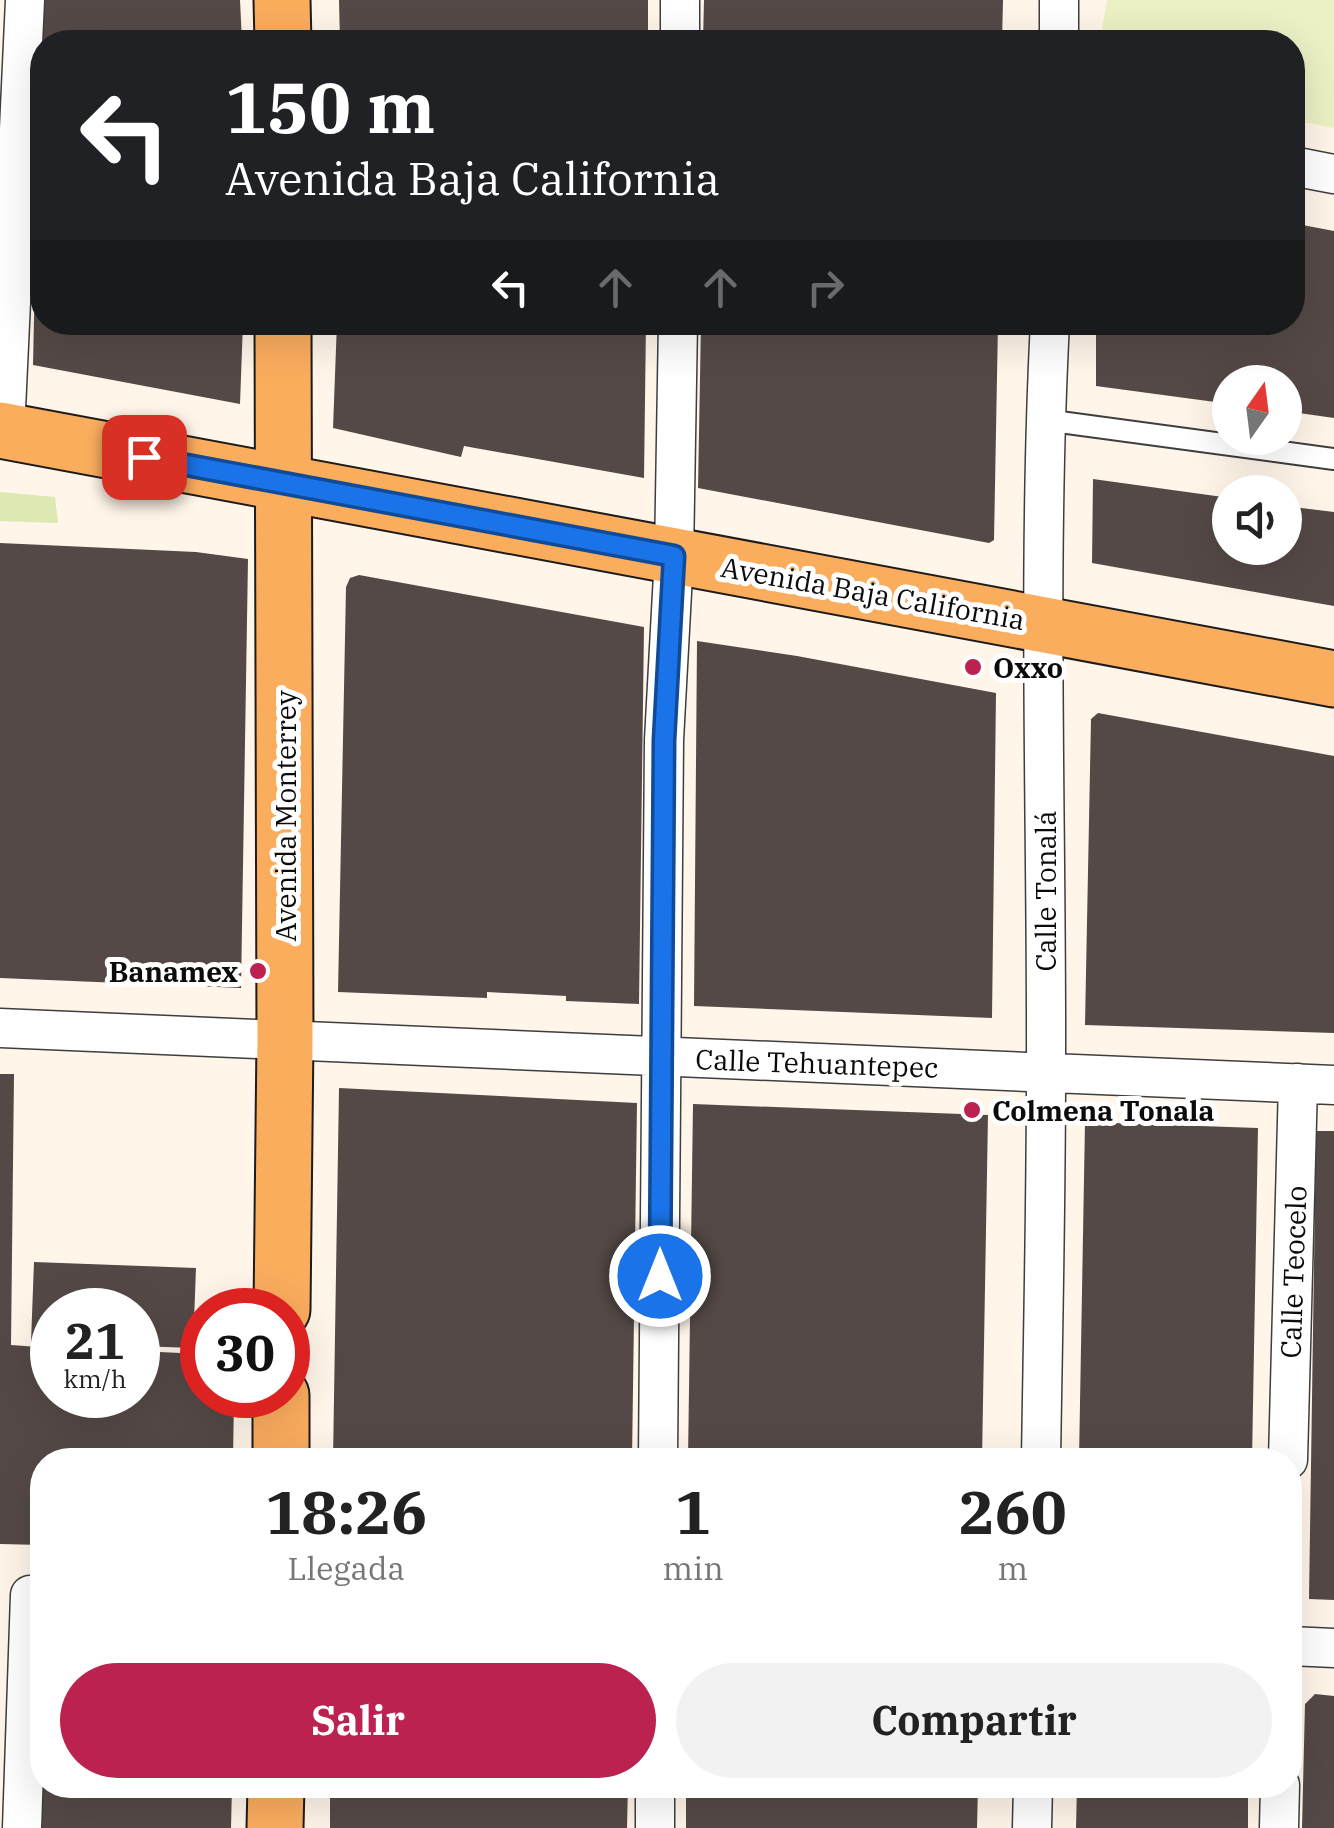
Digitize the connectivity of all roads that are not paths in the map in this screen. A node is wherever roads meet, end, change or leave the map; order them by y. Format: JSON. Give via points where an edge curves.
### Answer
{"nodes":[{"id":1,"x":26,"y":0,"type":"edge"},
{"id":2,"x":282,"y":0,"type":"edge"},
{"id":3,"x":680,"y":0,"type":"edge"},
{"id":4,"x":1060,"y":0,"type":"edge"},
{"id":5,"x":282,"y":30,"type":"edge"},
{"id":6,"x":680,"y":30,"type":"edge"},
{"id":7,"x":1060,"y":30,"type":"edge"},
{"id":8,"x":1305,"y":168,"type":"edge"},
{"id":9,"x":1334,"y":174,"type":"edge"},
{"id":10,"x":283,"y":335,"type":"edge"},
{"id":11,"x":678,"y":335,"type":"edge"},
{"id":12,"x":1049,"y":335,"type":"edge"},
{"id":13,"x":1045,"y":420,"type":"junction"},
{"id":14,"x":3,"y":430,"type":"edge"},
{"id":15,"x":1334,"y":460,"type":"edge"},
{"id":16,"x":284,"y":483,"type":"junction"},
{"id":17,"x":674,"y":556,"type":"junction"},
{"id":18,"x":1042,"y":624,"type":"junction"},
{"id":19,"x":1334,"y":679,"type":"edge"},
{"id":20,"x":0,"y":1028,"type":"edge"},
{"id":21,"x":285,"y":1039,"type":"junction"},
{"id":22,"x":662,"y":1056,"type":"junction"},
{"id":23,"x":1046,"y":1073,"type":"junction"},
{"id":24,"x":1316,"y":1084,"type":"edge"},
{"id":25,"x":282,"y":1288,"type":"edge"},
{"id":26,"x":282,"y":1418,"type":"edge"},
{"id":27,"x":281,"y":1448,"type":"edge"},
{"id":28,"x":658,"y":1448,"type":"edge"},
{"id":29,"x":1042,"y":1448,"type":"edge"},
{"id":30,"x":1289,"y":1448,"type":"edge"},
{"id":31,"x":24,"y":1595,"type":"edge"},
{"id":32,"x":1302,"y":1647,"type":"edge"},
{"id":33,"x":1334,"y":1648,"type":"edge"},
{"id":34,"x":276,"y":1798,"type":"edge"},
{"id":35,"x":655,"y":1798,"type":"edge"},
{"id":36,"x":1033,"y":1798,"type":"edge"},
{"id":37,"x":1280,"y":1798,"type":"edge"},
{"id":38,"x":22,"y":1828,"type":"edge"},
{"id":39,"x":276,"y":1828,"type":"edge"},
{"id":40,"x":655,"y":1828,"type":"edge"},
{"id":41,"x":1032,"y":1828,"type":"edge"},
{"id":42,"x":1279,"y":1828,"type":"edge"}],
"edges":[{"from":1,"to":14,"type":"street"},
{"from":2,"to":5,"type":"main road"},
{"from":3,"to":6,"type":"street"},
{"from":4,"to":7,"type":"street"},
{"from":8,"to":9,"type":"street"},
{"from":10,"to":16,"type":"main road","name":"Avenida Monterrey"},
{"from":11,"to":17,"type":"street"},
{"from":12,"to":13,"type":"street","name":"Calle Tonalá"},
{"from":13,"to":15,"type":"lane"},
{"from":13,"to":18,"type":"street","name":"Calle Tonalá"},
{"from":14,"to":16,"type":"main road","name":"Avenida Baja California"},
{"from":16,"to":17,"type":"main road","name":"Avenida Baja California"},
{"from":16,"to":21,"type":"main road","name":"Avenida Monterrey"},
{"from":17,"to":18,"type":"main road","name":"Avenida Baja California"},
{"from":17,"to":22,"type":"street","via":[[664,740]]},
{"from":18,"to":19,"type":"main road","name":"Avenida Baja California"},
{"from":18,"to":23,"type":"street","name":"Calle Tonalá"},
{"from":20,"to":21,"type":"street","name":"Calle Tehuantepec"},
{"from":21,"to":22,"type":"street","name":"Calle Tehuantepec"},
{"from":21,"to":25,"type":"main road","name":"Avenida Monterrey"},
{"from":22,"to":23,"type":"street","name":"Calle Tehuantepec"},
{"from":22,"to":28,"type":"street"},
{"from":23,"to":24,"type":"street","name":"Calle Tehuantepec"},
{"from":23,"to":29,"type":"street","name":"Calle Tonalá"},
{"from":24,"to":30,"type":"street","name":"Calle Teocelo"},
{"from":26,"to":27,"type":"main road"},
{"from":31,"to":38,"type":"street"},
{"from":32,"to":33,"type":"street"},
{"from":34,"to":39,"type":"main road"},
{"from":35,"to":40,"type":"street"},
{"from":36,"to":41,"type":"street"},
{"from":37,"to":42,"type":"street"}]}
